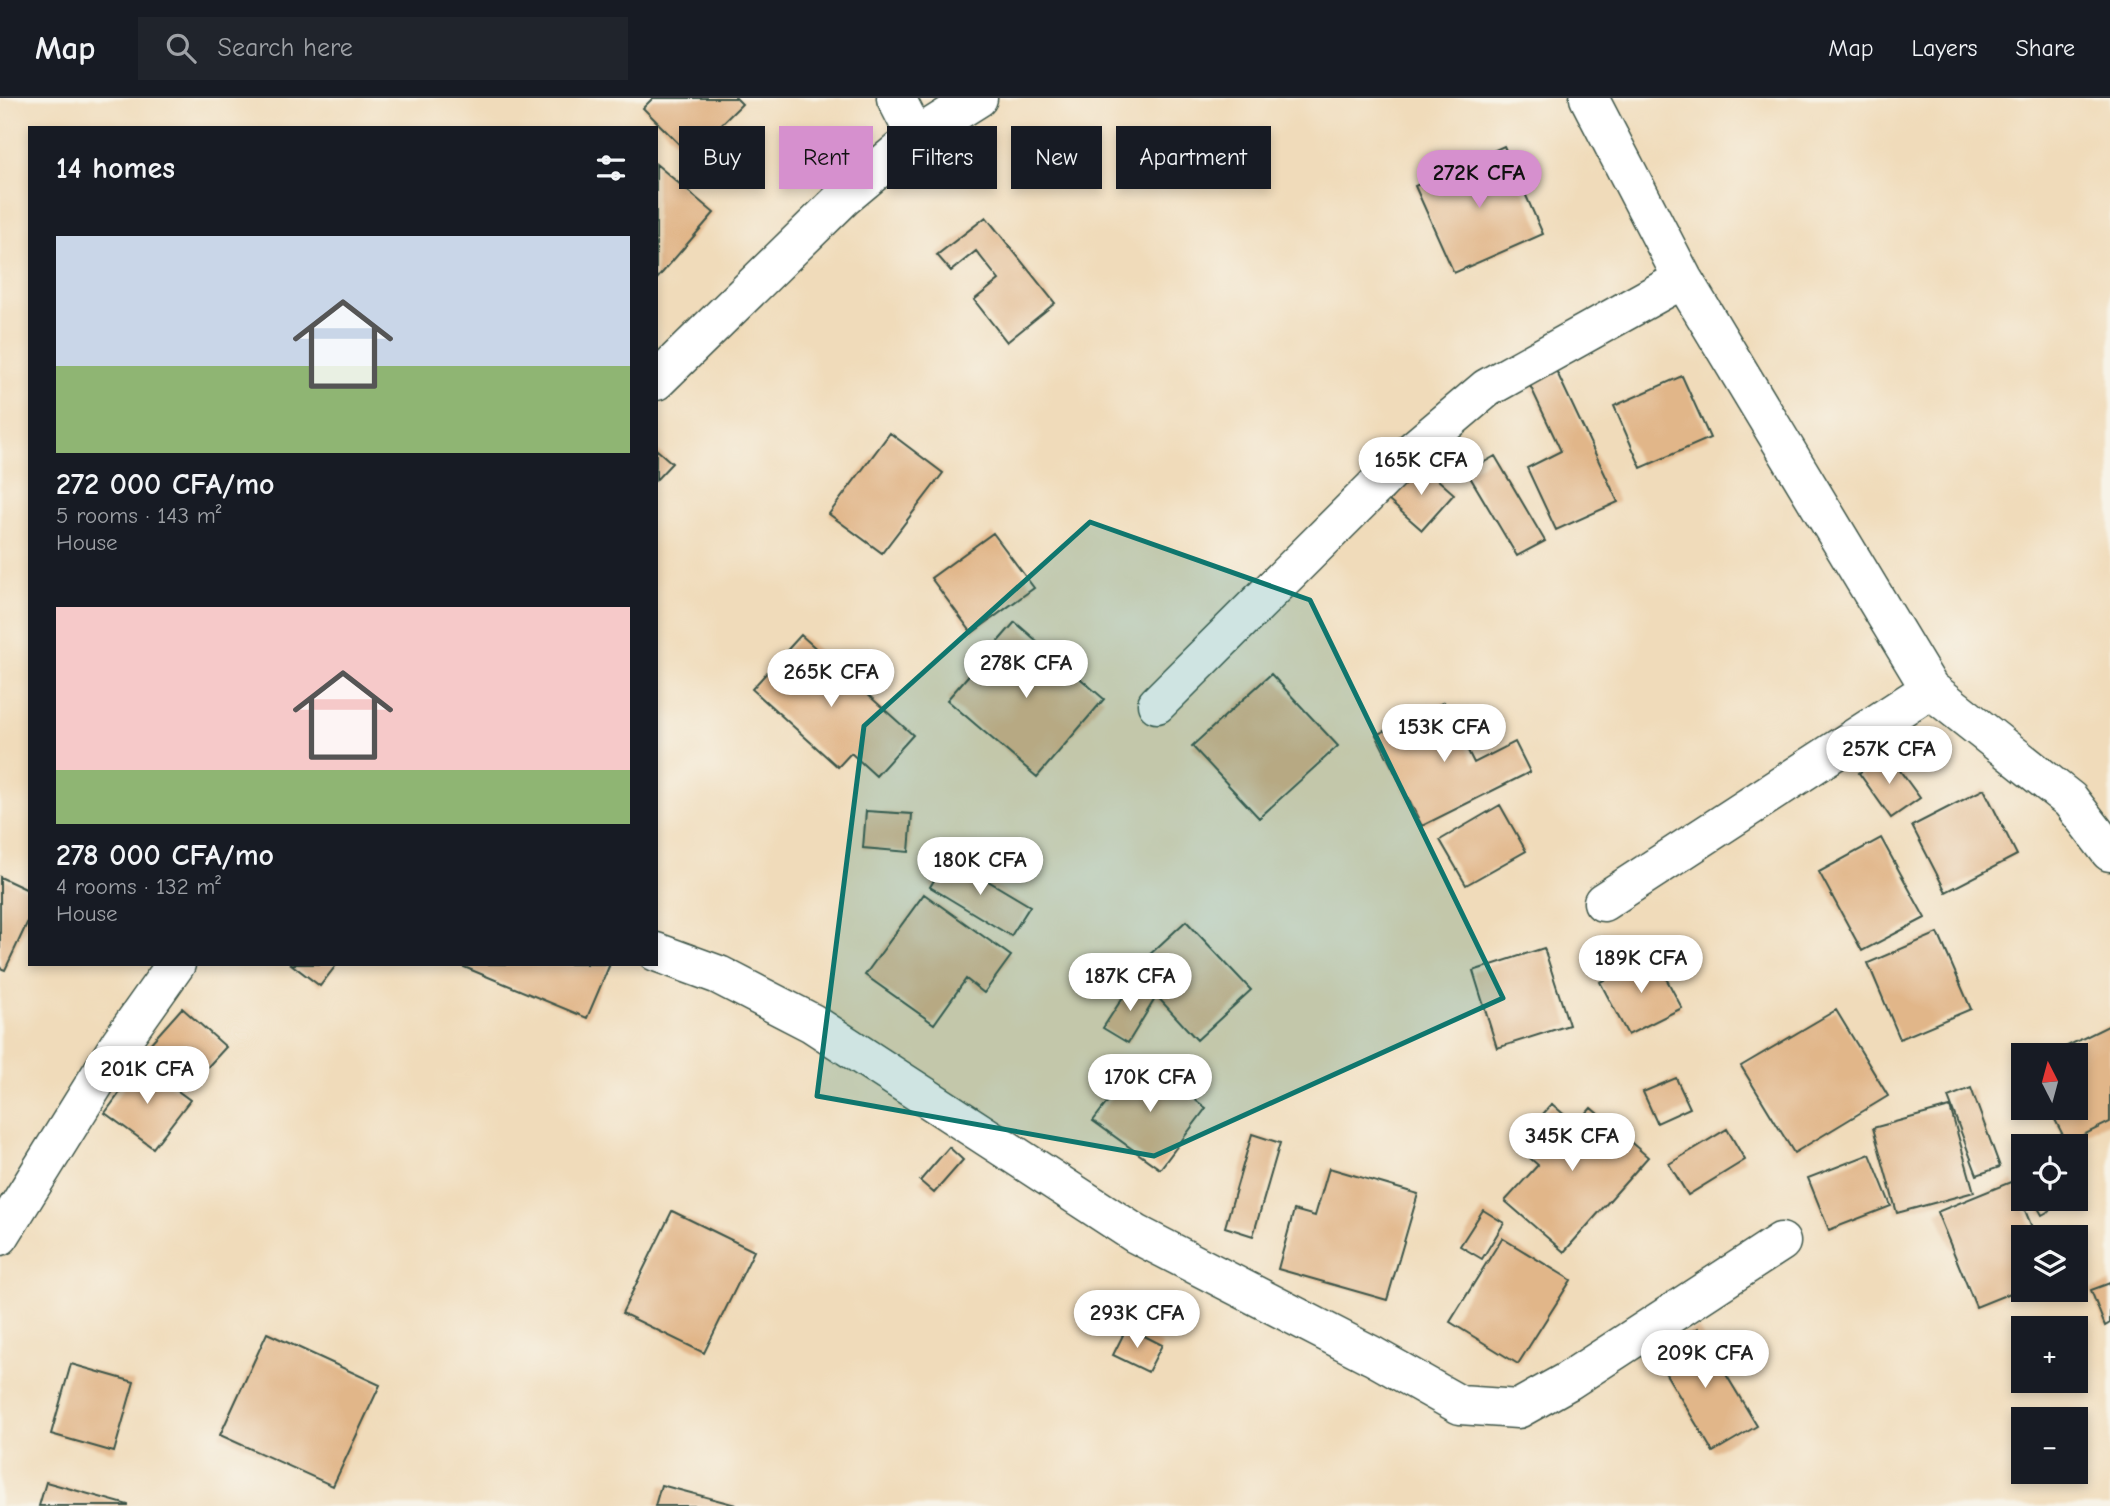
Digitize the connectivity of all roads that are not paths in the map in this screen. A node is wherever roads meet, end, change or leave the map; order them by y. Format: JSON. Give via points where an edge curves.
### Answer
{"nodes":[{"id":1,"x":896,"y":98,"type":"edge"},
{"id":2,"x":978,"y":98,"type":"edge"},
{"id":3,"x":1590,"y":98,"type":"edge"},
{"id":4,"x":911,"y":126,"type":"edge"},
{"id":5,"x":932,"y":126,"type":"edge"},
{"id":6,"x":887,"y":161,"type":"edge"},
{"id":7,"x":1683,"y":279,"type":"junction"},
{"id":8,"x":658,"y":379,"type":"edge"},
{"id":9,"x":1930,"y":689,"type":"junction"},
{"id":10,"x":1157,"y":704,"type":"dead end"},
{"id":11,"x":2110,"y":852,"type":"edge"},
{"id":12,"x":1603,"y":902,"type":"dead end"},
{"id":13,"x":658,"y":952,"type":"edge"},
{"id":14,"x":175,"y":966,"type":"edge"},
{"id":15,"x":0,"y":1236,"type":"edge"},
{"id":16,"x":1782,"y":1242,"type":"dead end"}],
"edges":[{"from":1,"to":4,"type":"street"},
{"from":2,"to":5,"type":"street"},
{"from":3,"to":7,"type":"street"},
{"from":6,"to":8,"type":"street"},
{"from":7,"to":9,"type":"street"},
{"from":7,"to":10,"type":"street","via":[[1487,388],[1402,460]]},
{"from":9,"to":11,"type":"street","via":[[2070,800]]},
{"from":9,"to":12,"type":"street"},
{"from":13,"to":16,"type":"street","via":[[719,975],[812,1024],[1136,1234],[1460,1405],[1518,1409]]},
{"from":14,"to":15,"type":"street","via":[[120,1043]]}]}
